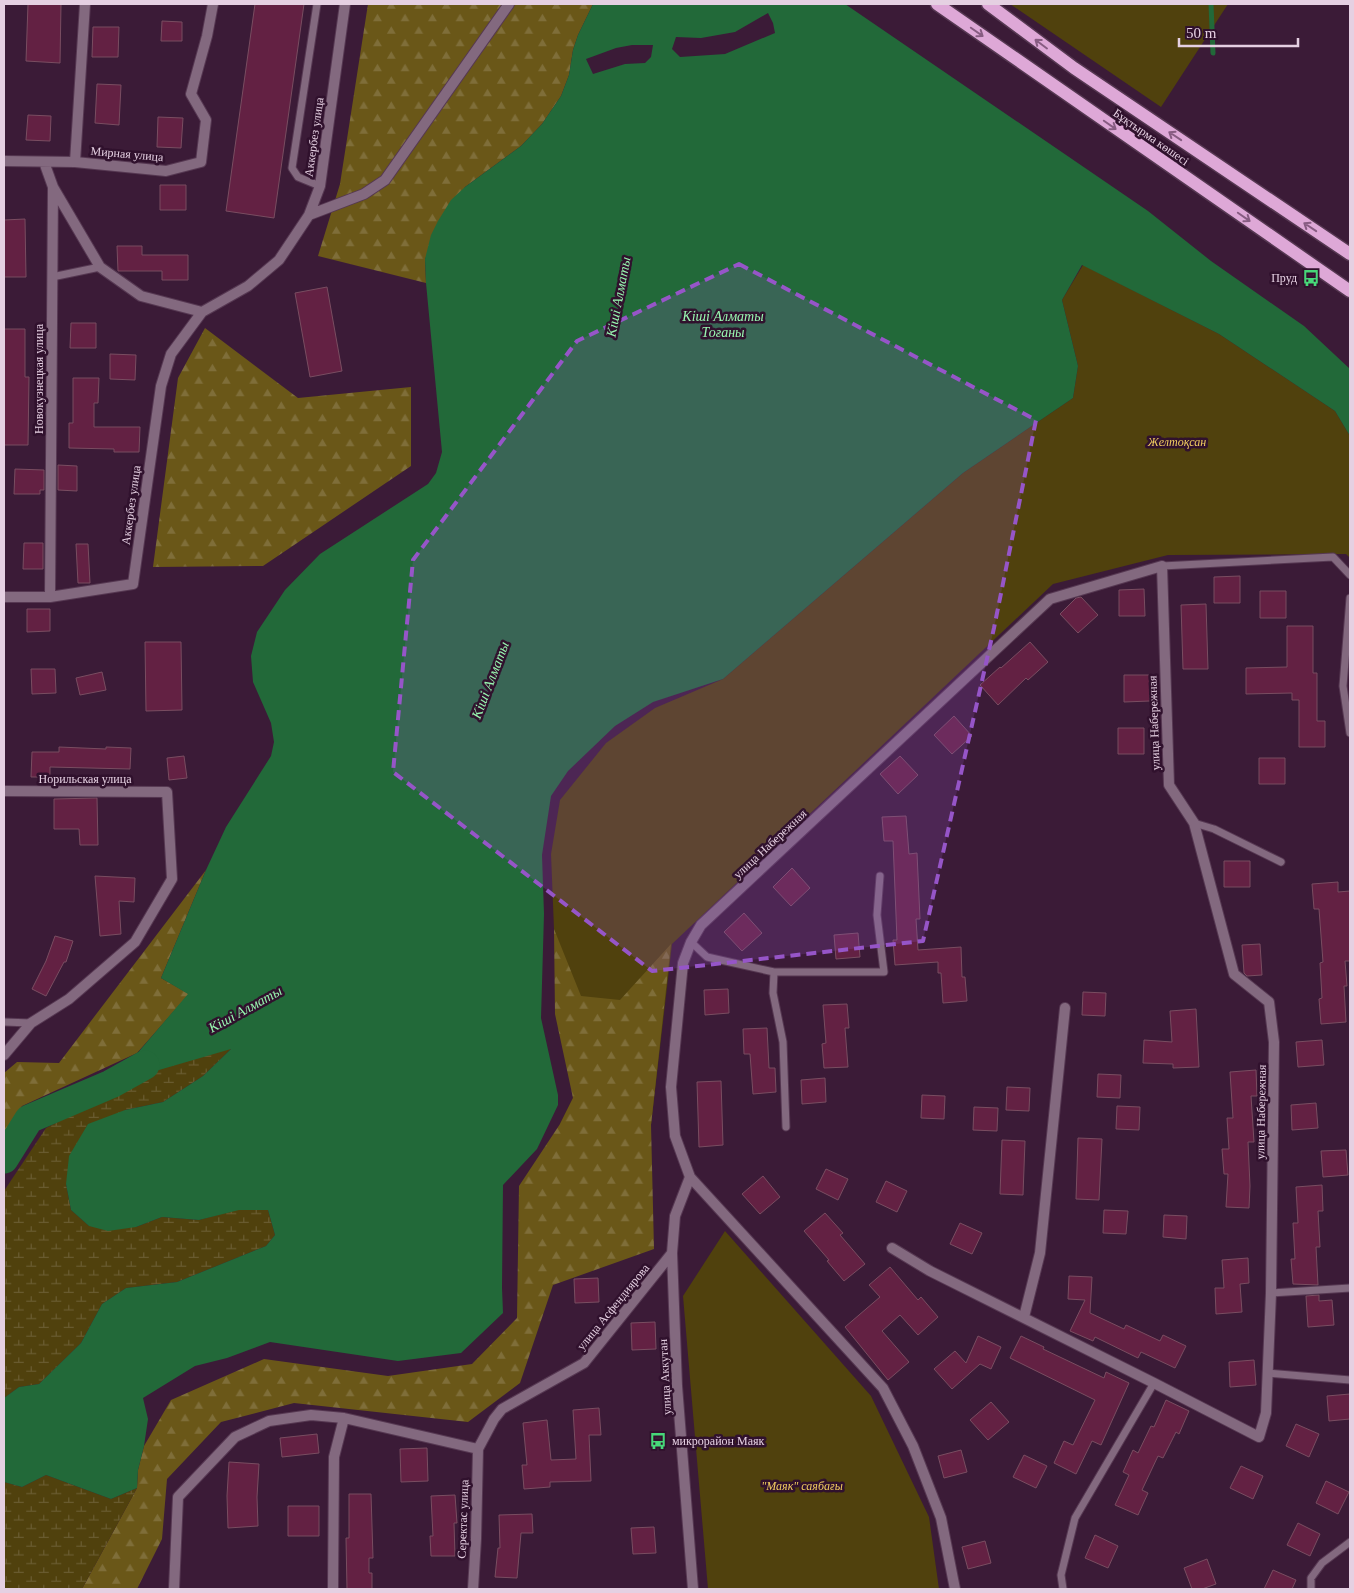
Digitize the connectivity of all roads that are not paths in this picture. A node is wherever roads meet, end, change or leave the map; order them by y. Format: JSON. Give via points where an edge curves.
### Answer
{"nodes":[{"id":1,"x":85,"y":4,"type":"edge"},
{"id":2,"x":213,"y":4,"type":"edge"},
{"id":3,"x":317,"y":4,"type":"edge"},
{"id":4,"x":345,"y":4,"type":"edge"},
{"id":5,"x":509,"y":4,"type":"edge"},
{"id":6,"x":937,"y":4,"type":"edge"},
{"id":7,"x":988,"y":4,"type":"edge"},
{"id":8,"x":4,"y":161,"type":"edge"},
{"id":9,"x":44,"y":162,"type":"junction"},
{"id":10,"x":75,"y":162,"type":"junction"},
{"id":11,"x":320,"y":186,"type":"junction"},
{"id":12,"x":53,"y":187,"type":"junction"},
{"id":13,"x":309,"y":216,"type":"junction"},
{"id":14,"x":1350,"y":254,"type":"edge"},
{"id":15,"x":100,"y":267,"type":"junction"},
{"id":16,"x":52,"y":276,"type":"junction"},
{"id":17,"x":1350,"y":291,"type":"edge"},
{"id":18,"x":202,"y":312,"type":"junction"},
{"id":19,"x":1162,"y":566,"type":"junction"},
{"id":20,"x":1350,"y":575,"type":"edge"},
{"id":21,"x":4,"y":597,"type":"edge"},
{"id":22,"x":50,"y":597,"type":"junction"},
{"id":23,"x":1350,"y":598,"type":"edge"},
{"id":24,"x":1350,"y":733,"type":"edge"},
{"id":25,"x":4,"y":791,"type":"edge"},
{"id":26,"x":1194,"y":822,"type":"junction"},
{"id":27,"x":1281,"y":862,"type":"dead end"},
{"id":28,"x":880,"y":876,"type":"dead end"},
{"id":29,"x":692,"y":942,"type":"junction"},
{"id":30,"x":774,"y":972,"type":"junction"},
{"id":31,"x":1065,"y":1008,"type":"dead end"},
{"id":32,"x":4,"y":1022,"type":"edge"},
{"id":33,"x":31,"y":1023,"type":"junction"},
{"id":34,"x":4,"y":1055,"type":"edge"},
{"id":35,"x":786,"y":1127,"type":"dead end"},
{"id":36,"x":690,"y":1176,"type":"junction"},
{"id":37,"x":892,"y":1248,"type":"dead end"},
{"id":38,"x":672,"y":1253,"type":"junction"},
{"id":39,"x":1350,"y":1288,"type":"edge"},
{"id":40,"x":1272,"y":1293,"type":"junction"},
{"id":41,"x":1024,"y":1317,"type":"junction"},
{"id":42,"x":1268,"y":1373,"type":"junction"},
{"id":43,"x":1350,"y":1380,"type":"edge"},
{"id":44,"x":1154,"y":1383,"type":"junction"},
{"id":45,"x":344,"y":1418,"type":"junction"},
{"id":46,"x":478,"y":1449,"type":"junction"},
{"id":47,"x":1350,"y":1542,"type":"edge"},
{"id":48,"x":174,"y":1589,"type":"edge"},
{"id":49,"x":333,"y":1589,"type":"edge"},
{"id":50,"x":473,"y":1589,"type":"edge"},
{"id":51,"x":693,"y":1589,"type":"edge"},
{"id":52,"x":955,"y":1589,"type":"edge"},
{"id":53,"x":1063,"y":1589,"type":"edge"},
{"id":54,"x":1311,"y":1589,"type":"edge"}],
"edges":[{"from":1,"to":10,"type":"street"},
{"from":2,"to":10,"type":"street","name":"Мирная улица","via":[[191,94],[206,120],[201,162],[166,171]]},
{"from":3,"to":11,"type":"lane","via":[[292,168],[298,177]]},
{"from":4,"to":11,"type":"street","name":"Аккербез улица"},
{"from":5,"to":13,"type":"street","via":[[385,180],[364,194]]},
{"from":6,"to":17,"type":"main road","name":"Бұқтырма көшесі","one_way":true},
{"from":14,"to":7,"type":"main road","name":"Бұқтырма көшесі","one_way":true,"via":[[1074,68]]},
{"from":8,"to":9,"type":"street","name":"Мирная улица"},
{"from":9,"to":10,"type":"street","name":"Мирная улица"},
{"from":9,"to":12,"type":"street","name":"Новокузнецкая улица"},
{"from":11,"to":13,"type":"street","name":"Аккербез улица"},
{"from":12,"to":15,"type":"street"},
{"from":12,"to":16,"type":"street","name":"Новокузнецкая улица"},
{"from":13,"to":18,"type":"street","name":"Аккербез улица","via":[[279,260],[248,286]]},
{"from":15,"to":16,"type":"lane"},
{"from":15,"to":18,"type":"street","via":[[141,296]]},
{"from":16,"to":22,"type":"street","name":"Новокузнецкая улица"},
{"from":18,"to":22,"type":"street","name":"Аккербез улица","via":[[171,354],[161,386],[133,584]]},
{"from":19,"to":20,"type":"lane","via":[[1333,557]]},
{"from":19,"to":26,"type":"street","name":"улица Набережная","via":[[1169,785]]},
{"from":19,"to":29,"type":"street","name":"улица Набережная","via":[[1050,599],[701,925]]},
{"from":21,"to":22,"type":"street","name":"Аккербез улица"},
{"from":23,"to":24,"type":"lane","via":[[1343,686]]},
{"from":25,"to":33,"type":"street","name":"Норильская улица","via":[[167,792],[172,879],[135,942],[69,999]]},
{"from":26,"to":27,"type":"lane"},
{"from":26,"to":40,"type":"street","name":"улица Набережная","via":[[1234,974],[1270,1002],[1274,1042]]},
{"from":28,"to":30,"type":"lane","via":[[877,915],[884,972]]},
{"from":29,"to":30,"type":"lane","via":[[707,957]]},
{"from":29,"to":36,"type":"street","name":"улица Набережная","via":[[683,963],[671,1087],[675,1136]]},
{"from":30,"to":35,"type":"lane","via":[[773,992],[783,1042]]},
{"from":31,"to":41,"type":"street","via":[[1040,1253]]},
{"from":32,"to":33,"type":"lane"},
{"from":33,"to":34,"type":"street"},
{"from":36,"to":38,"type":"street","via":[[675,1216]]},
{"from":36,"to":52,"type":"street","via":[[884,1388],[913,1446],[941,1518]]},
{"from":37,"to":41,"type":"street","name":"улица Набережная","via":[[930,1271]]},
{"from":38,"to":46,"type":"street","name":"улица Асфендиярова","via":[[584,1363],[502,1409]]},
{"from":38,"to":51,"type":"street","name":"улица Аккутан","via":[[677,1386]]},
{"from":39,"to":40,"type":"lane"},
{"from":40,"to":42,"type":"street","name":"улица Набережная"},
{"from":41,"to":44,"type":"street","name":"улица Набережная"},
{"from":42,"to":43,"type":"lane"},
{"from":42,"to":44,"type":"street","name":"улица Набережная","via":[[1266,1413],[1258,1437]]},
{"from":44,"to":53,"type":"lane","via":[[1075,1518],[1061,1575]]},
{"from":45,"to":46,"type":"street"},
{"from":45,"to":48,"type":"street","via":[[311,1415],[269,1421],[235,1437],[178,1497]]},
{"from":45,"to":49,"type":"street","via":[[334,1457]]},
{"from":46,"to":50,"type":"street","name":"Серектас улица"},
{"from":47,"to":54,"type":"lane","via":[[1322,1563],[1311,1578]]}]}
